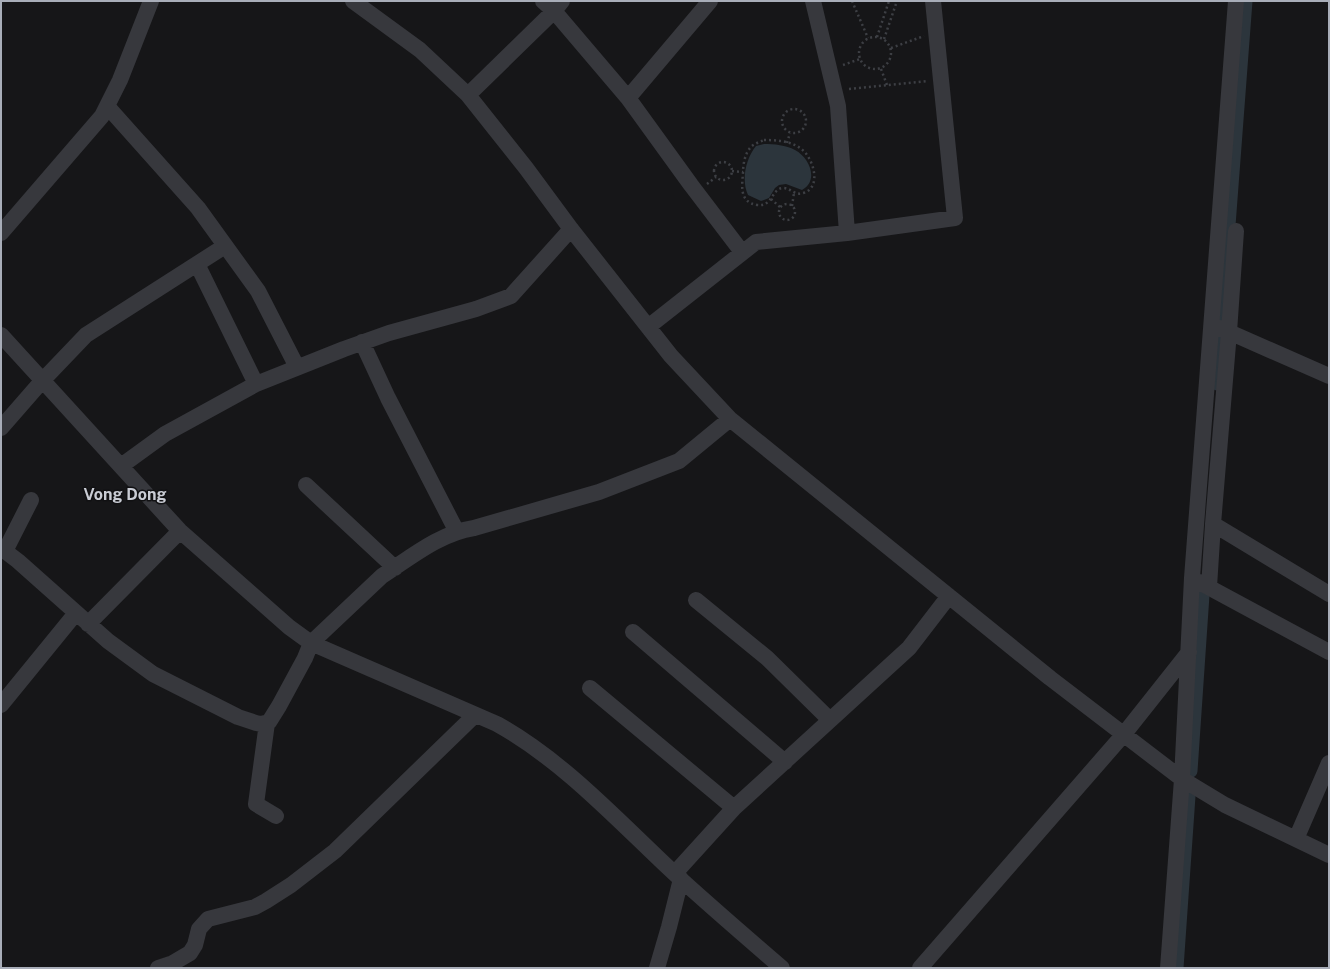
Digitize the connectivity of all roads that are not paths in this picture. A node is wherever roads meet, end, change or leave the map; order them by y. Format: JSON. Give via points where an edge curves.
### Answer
{"nodes":[{"id":1,"x":151,"y":1,"type":"edge"},
{"id":2,"x":353,"y":1,"type":"edge"},
{"id":3,"x":710,"y":1,"type":"edge"},
{"id":4,"x":813,"y":1,"type":"edge"},
{"id":5,"x":933,"y":1,"type":"edge"},
{"id":6,"x":1236,"y":1,"type":"edge"},
{"id":7,"x":553,"y":4,"type":"edge"},
{"id":8,"x":468,"y":95,"type":"junction"},
{"id":9,"x":628,"y":98,"type":"junction"},
{"id":10,"x":108,"y":106,"type":"junction"},
{"id":11,"x":571,"y":229,"type":"junction"},
{"id":12,"x":1236,"y":231,"type":"dead end"},
{"id":13,"x":1,"y":233,"type":"edge"},
{"id":14,"x":847,"y":233,"type":"junction"},
{"id":15,"x":225,"y":246,"type":"junction"},
{"id":16,"x":742,"y":252,"type":"junction"},
{"id":17,"x":197,"y":264,"type":"junction"},
{"id":18,"x":1211,"y":324,"type":"junction"},
{"id":19,"x":648,"y":327,"type":"junction"},
{"id":20,"x":1230,"y":332,"type":"junction"},
{"id":21,"x":1,"y":335,"type":"edge"},
{"id":22,"x":362,"y":342,"type":"junction"},
{"id":23,"x":297,"y":367,"type":"junction"},
{"id":24,"x":1329,"y":376,"type":"edge"},
{"id":25,"x":42,"y":381,"type":"junction"},
{"id":26,"x":256,"y":384,"type":"junction"},
{"id":27,"x":730,"y":419,"type":"junction"},
{"id":28,"x":1,"y":428,"type":"edge"},
{"id":29,"x":121,"y":466,"type":"junction"},
{"id":30,"x":306,"y":485,"type":"dead end"},
{"id":31,"x":31,"y":500,"type":"dead end"},
{"id":32,"x":1214,"y":524,"type":"junction"},
{"id":33,"x":180,"y":531,"type":"junction"},
{"id":34,"x":457,"y":532,"type":"junction"},
{"id":35,"x":3,"y":550,"type":"edge"},
{"id":36,"x":395,"y":568,"type":"junction"},
{"id":37,"x":1192,"y":578,"type":"junction"},
{"id":38,"x":1209,"y":587,"type":"junction"},
{"id":39,"x":1329,"y":594,"type":"edge"},
{"id":40,"x":949,"y":596,"type":"junction"},
{"id":41,"x":696,"y":600,"type":"dead end"},
{"id":42,"x":76,"y":613,"type":"junction"},
{"id":43,"x":88,"y":624,"type":"junction"},
{"id":44,"x":633,"y":632,"type":"dead end"},
{"id":45,"x":311,"y":642,"type":"junction"},
{"id":46,"x":1189,"y":652,"type":"junction"},
{"id":47,"x":1329,"y":652,"type":"edge"},
{"id":48,"x":590,"y":688,"type":"dead end"},
{"id":49,"x":1,"y":704,"type":"edge"},
{"id":50,"x":475,"y":715,"type":"junction"},
{"id":51,"x":830,"y":720,"type":"junction"},
{"id":52,"x":267,"y":723,"type":"junction"},
{"id":53,"x":1124,"y":734,"type":"junction"},
{"id":54,"x":785,"y":762,"type":"junction"},
{"id":55,"x":1329,"y":762,"type":"edge"},
{"id":56,"x":1182,"y":779,"type":"junction"},
{"id":57,"x":734,"y":808,"type":"junction"},
{"id":58,"x":276,"y":816,"type":"dead end"},
{"id":59,"x":1296,"y":839,"type":"junction"},
{"id":60,"x":1329,"y":855,"type":"edge"},
{"id":61,"x":678,"y":876,"type":"junction"},
{"id":62,"x":158,"y":968,"type":"edge"},
{"id":63,"x":657,"y":968,"type":"edge"},
{"id":64,"x":782,"y":968,"type":"edge"},
{"id":65,"x":920,"y":968,"type":"edge"},
{"id":66,"x":1168,"y":968,"type":"edge"}],
"edges":[{"from":1,"to":10,"type":"street"},
{"from":2,"to":8,"type":"street","via":[[420,50]]},
{"from":3,"to":9,"type":"street"},
{"from":4,"to":14,"type":"street","via":[[838,106]]},
{"from":5,"to":14,"type":"street","via":[[954,218]]},
{"from":6,"to":18,"type":"street"},
{"from":7,"to":8,"type":"street"},
{"from":7,"to":9,"type":"street"},
{"from":8,"to":11,"type":"street"},
{"from":9,"to":16,"type":"street"},
{"from":10,"to":13,"type":"street"},
{"from":10,"to":15,"type":"street","via":[[198,208]]},
{"from":11,"to":19,"type":"street"},
{"from":11,"to":22,"type":"street","via":[[511,296],[476,309]]},
{"from":12,"to":20,"type":"street"},
{"from":14,"to":16,"type":"street","via":[[756,242]]},
{"from":15,"to":17,"type":"street"},
{"from":15,"to":23,"type":"street","via":[[258,291]]},
{"from":16,"to":19,"type":"street"},
{"from":17,"to":25,"type":"street","via":[[86,335]]},
{"from":17,"to":26,"type":"street"},
{"from":18,"to":20,"type":"street"},
{"from":18,"to":37,"type":"street"},
{"from":19,"to":27,"type":"street"},
{"from":20,"to":24,"type":"street"},
{"from":20,"to":32,"type":"street"},
{"from":21,"to":25,"type":"street"},
{"from":22,"to":23,"type":"street"},
{"from":22,"to":34,"type":"street"},
{"from":23,"to":26,"type":"street"},
{"from":25,"to":28,"type":"street"},
{"from":25,"to":29,"type":"street"},
{"from":26,"to":29,"type":"street","via":[[165,434]]},
{"from":27,"to":34,"type":"street","via":[[679,461],[599,492]]},
{"from":27,"to":40,"type":"street"},
{"from":29,"to":33,"type":"street"},
{"from":30,"to":36,"type":"street"},
{"from":31,"to":35,"type":"street"},
{"from":32,"to":38,"type":"street"},
{"from":32,"to":39,"type":"street"},
{"from":33,"to":43,"type":"street"},
{"from":33,"to":45,"type":"street","via":[[289,627]]},
{"from":34,"to":36,"type":"street","via":[[446,536]]},
{"from":35,"to":42,"type":"street"},
{"from":36,"to":45,"type":"street","via":[[382,576]]},
{"from":37,"to":38,"type":"street"},
{"from":37,"to":46,"type":"street"},
{"from":38,"to":47,"type":"street"},
{"from":40,"to":51,"type":"street","via":[[909,648]]},
{"from":40,"to":53,"type":"street"},
{"from":41,"to":51,"type":"street","via":[[763,654]]},
{"from":42,"to":43,"type":"street"},
{"from":42,"to":49,"type":"street"},
{"from":43,"to":52,"type":"street","via":[[108,642],[153,674],[238,717],[256,724]]},
{"from":44,"to":54,"type":"street"},
{"from":45,"to":50,"type":"street"},
{"from":45,"to":52,"type":"street","via":[[283,699]]},
{"from":46,"to":53,"type":"street"},
{"from":46,"to":56,"type":"street"},
{"from":48,"to":57,"type":"street"},
{"from":50,"to":61,"type":"street","via":[[516,734],[543,753],[610,810]]},
{"from":50,"to":62,"type":"street","via":[[335,851],[291,885],[255,907],[208,919],[199,929],[190,953]]},
{"from":51,"to":54,"type":"street"},
{"from":52,"to":58,"type":"street","via":[[256,804]]},
{"from":53,"to":56,"type":"street"},
{"from":53,"to":65,"type":"street"},
{"from":54,"to":57,"type":"street"},
{"from":55,"to":59,"type":"street"},
{"from":56,"to":59,"type":"street","via":[[1225,805]]},
{"from":56,"to":66,"type":"street"},
{"from":57,"to":61,"type":"street"},
{"from":59,"to":60,"type":"street"},
{"from":61,"to":63,"type":"street","via":[[669,927]]},
{"from":61,"to":64,"type":"street"}]}
